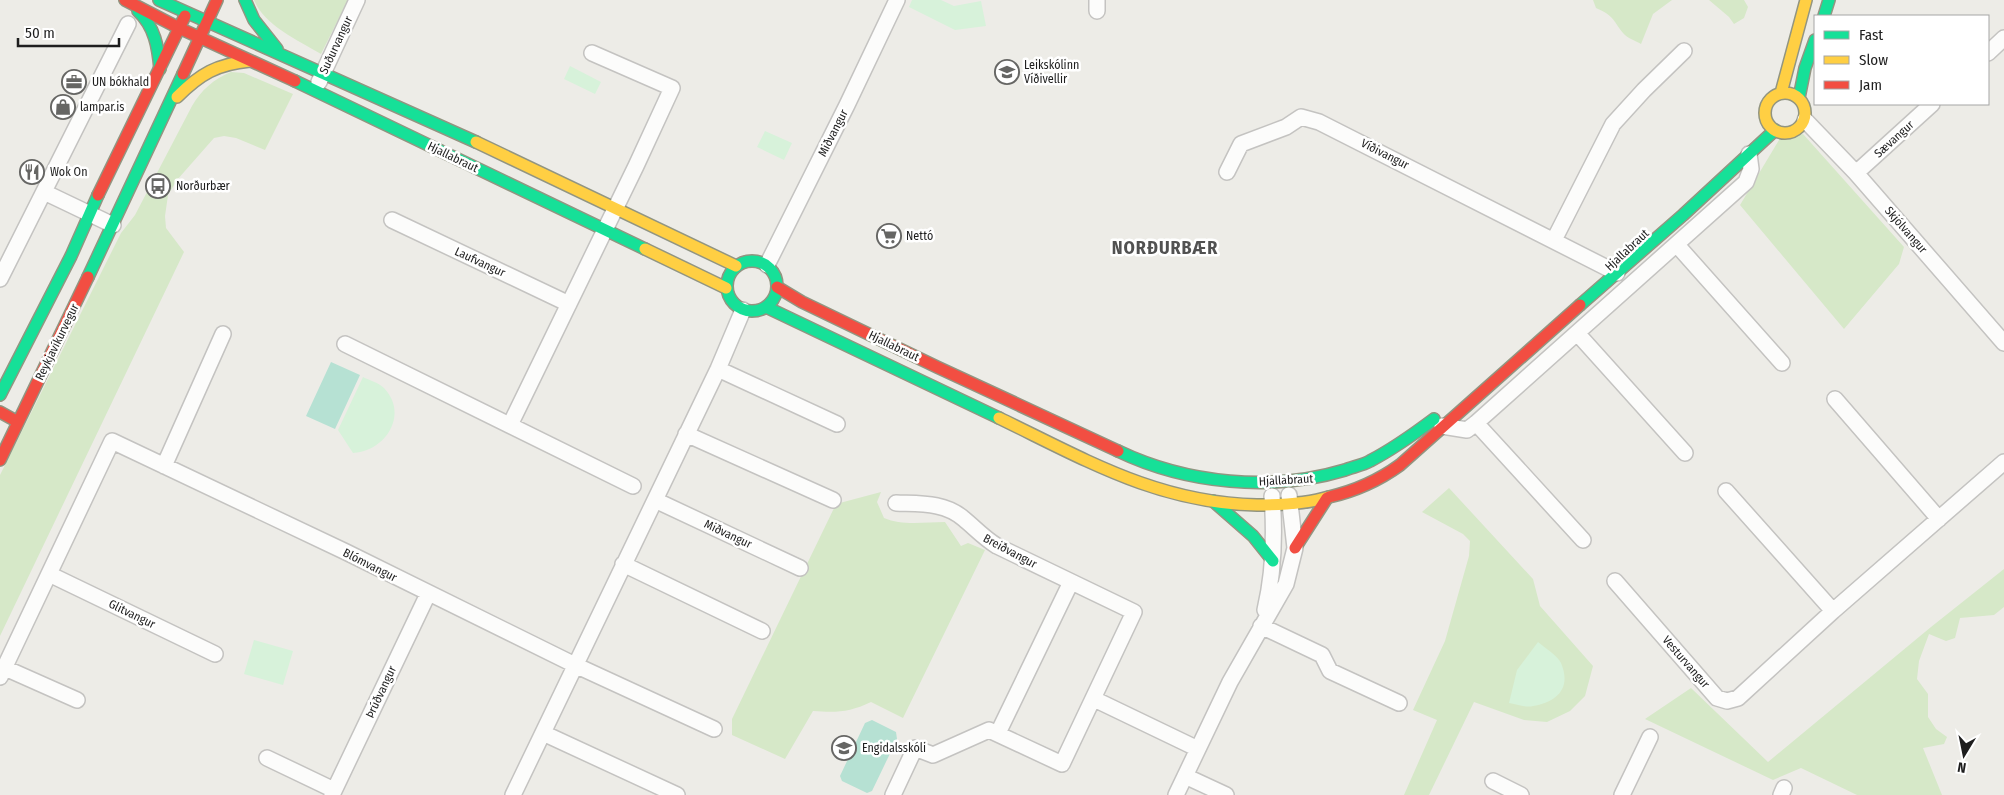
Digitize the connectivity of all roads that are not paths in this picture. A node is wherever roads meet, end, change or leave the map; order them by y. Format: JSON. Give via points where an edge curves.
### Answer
{"nodes":[{"id":1,"x":124,"y":0,"type":"edge"},
{"id":2,"x":159,"y":0,"type":"edge"},
{"id":3,"x":192,"y":0,"type":"edge"},
{"id":4,"x":217,"y":0,"type":"edge"},
{"id":5,"x":245,"y":0,"type":"edge"},
{"id":6,"x":357,"y":0,"type":"edge"},
{"id":7,"x":897,"y":0,"type":"edge"},
{"id":8,"x":1806,"y":0,"type":"edge"},
{"id":9,"x":1829,"y":0,"type":"edge"},
{"id":10,"x":186,"y":13,"type":"junction"},
{"id":11,"x":1824,"y":15,"type":"edge"},
{"id":12,"x":207,"y":22,"type":"junction"},
{"id":13,"x":128,"y":24,"type":"dead end"},
{"id":14,"x":179,"y":28,"type":"junction"},
{"id":15,"x":200,"y":38,"type":"junction"},
{"id":16,"x":2004,"y":38,"type":"edge"},
{"id":17,"x":1814,"y":43,"type":"edge"},
{"id":18,"x":1684,"y":51,"type":"dead end"},
{"id":19,"x":1989,"y":52,"type":"edge"},
{"id":20,"x":280,"y":53,"type":"junction"},
{"id":21,"x":592,"y":53,"type":"dead end"},
{"id":22,"x":253,"y":61,"type":"junction"},
{"id":23,"x":160,"y":69,"type":"junction"},
{"id":24,"x":324,"y":72,"type":"junction"},
{"id":25,"x":315,"y":90,"type":"junction"},
{"id":26,"x":1781,"y":93,"type":"junction"},
{"id":27,"x":1800,"y":98,"type":"junction"},
{"id":28,"x":1931,"y":105,"type":"edge"},
{"id":29,"x":168,"y":106,"type":"junction"},
{"id":30,"x":1766,"y":119,"type":"junction"},
{"id":31,"x":1805,"y":120,"type":"junction"},
{"id":32,"x":1775,"y":130,"type":"junction"},
{"id":33,"x":1755,"y":131,"type":"dead end"},
{"id":34,"x":1750,"y":154,"type":"junction"},
{"id":35,"x":1226,"y":172,"type":"dead end"},
{"id":36,"x":1856,"y":174,"type":"junction"},
{"id":37,"x":44,"y":192,"type":"junction"},
{"id":38,"x":616,"y":208,"type":"junction"},
{"id":39,"x":89,"y":213,"type":"junction"},
{"id":40,"x":392,"y":220,"type":"dead end"},
{"id":41,"x":1658,"y":221,"type":"dead end"},
{"id":42,"x":112,"y":224,"type":"junction"},
{"id":43,"x":604,"y":230,"type":"junction"},
{"id":44,"x":1554,"y":240,"type":"junction"},
{"id":45,"x":1678,"y":245,"type":"junction"},
{"id":46,"x":767,"y":265,"type":"junction"},
{"id":47,"x":736,"y":266,"type":"junction"},
{"id":48,"x":1613,"y":270,"type":"junction"},
{"id":49,"x":0,"y":278,"type":"edge"},
{"id":50,"x":777,"y":287,"type":"junction"},
{"id":51,"x":726,"y":288,"type":"junction"},
{"id":52,"x":569,"y":304,"type":"junction"},
{"id":53,"x":766,"y":307,"type":"junction"},
{"id":54,"x":743,"y":310,"type":"junction"},
{"id":55,"x":1577,"y":333,"type":"junction"},
{"id":56,"x":223,"y":334,"type":"dead end"},
{"id":57,"x":2004,"y":343,"type":"edge"},
{"id":58,"x":345,"y":344,"type":"dead end"},
{"id":59,"x":1782,"y":363,"type":"dead end"},
{"id":60,"x":718,"y":369,"type":"junction"},
{"id":61,"x":0,"y":395,"type":"edge"},
{"id":62,"x":1835,"y":399,"type":"dead end"},
{"id":63,"x":0,"y":412,"type":"edge"},
{"id":64,"x":18,"y":422,"type":"junction"},
{"id":65,"x":1476,"y":423,"type":"junction"},
{"id":66,"x":837,"y":424,"type":"dead end"},
{"id":67,"x":510,"y":425,"type":"junction"},
{"id":68,"x":1442,"y":426,"type":"junction"},
{"id":69,"x":0,"y":429,"type":"edge"},
{"id":70,"x":686,"y":434,"type":"junction"},
{"id":71,"x":12,"y":435,"type":"junction"},
{"id":72,"x":1685,"y":453,"type":"dead end"},
{"id":73,"x":0,"y":460,"type":"edge"},
{"id":74,"x":2004,"y":462,"type":"edge"},
{"id":75,"x":164,"y":466,"type":"junction"},
{"id":76,"x":1278,"y":482,"type":"junction"},
{"id":77,"x":633,"y":486,"type":"dead end"},
{"id":78,"x":1726,"y":491,"type":"dead end"},
{"id":79,"x":1327,"y":498,"type":"junction"},
{"id":80,"x":655,"y":500,"type":"junction"},
{"id":81,"x":833,"y":500,"type":"dead end"},
{"id":82,"x":1213,"y":502,"type":"junction"},
{"id":83,"x":896,"y":503,"type":"dead end"},
{"id":84,"x":1291,"y":503,"type":"junction"},
{"id":85,"x":1273,"y":504,"type":"junction"},
{"id":86,"x":1939,"y":519,"type":"junction"},
{"id":87,"x":1583,"y":540,"type":"dead end"},
{"id":88,"x":1294,"y":548,"type":"junction"},
{"id":89,"x":1274,"y":561,"type":"junction"},
{"id":90,"x":624,"y":564,"type":"junction"},
{"id":91,"x":800,"y":568,"type":"dead end"},
{"id":92,"x":49,"y":574,"type":"junction"},
{"id":93,"x":1615,"y":581,"type":"dead end"},
{"id":94,"x":1071,"y":582,"type":"junction"},
{"id":95,"x":428,"y":594,"type":"junction"},
{"id":96,"x":1833,"y":611,"type":"junction"},
{"id":97,"x":1262,"y":626,"type":"junction"},
{"id":98,"x":762,"y":631,"type":"dead end"},
{"id":99,"x":215,"y":654,"type":"dead end"},
{"id":100,"x":575,"y":665,"type":"junction"},
{"id":101,"x":2,"y":672,"type":"edge"},
{"id":102,"x":1094,"y":699,"type":"junction"},
{"id":103,"x":77,"y":700,"type":"dead end"},
{"id":104,"x":1399,"y":703,"type":"dead end"},
{"id":105,"x":714,"y":729,"type":"dead end"},
{"id":106,"x":543,"y":733,"type":"junction"},
{"id":107,"x":998,"y":733,"type":"junction"},
{"id":108,"x":1650,"y":737,"type":"dead end"},
{"id":109,"x":1198,"y":749,"type":"junction"},
{"id":110,"x":267,"y":758,"type":"dead end"},
{"id":111,"x":1185,"y":776,"type":"junction"},
{"id":112,"x":1492,"y":781,"type":"dead end"},
{"id":113,"x":333,"y":792,"type":"edge"},
{"id":114,"x":514,"y":795,"type":"edge"},
{"id":115,"x":677,"y":795,"type":"edge"},
{"id":116,"x":893,"y":795,"type":"edge"},
{"id":117,"x":1176,"y":795,"type":"edge"},
{"id":118,"x":1226,"y":795,"type":"edge"},
{"id":119,"x":1521,"y":795,"type":"edge"},
{"id":120,"x":1622,"y":795,"type":"edge"}],
"edges":[{"from":1,"to":14,"type":"main road","name":"Hjallabraut"},
{"from":1,"to":23,"type":"main road","via":[[149,22],[156,36]]},
{"from":2,"to":10,"type":"main road","name":"Hjallabraut"},
{"from":3,"to":10,"type":"main road"},
{"from":4,"to":12,"type":"main road","name":"Reykjavíkurvegur"},
{"from":5,"to":20,"type":"main road","via":[[249,14]]},
{"from":6,"to":24,"type":"street","name":"Suðurvangur"},
{"from":7,"to":46,"type":"street","name":"Miðvangur"},
{"from":8,"to":26,"type":"main road"},
{"from":9,"to":11,"type":"main road"},
{"from":10,"to":12,"type":"main road","name":"Hjallabraut"},
{"from":10,"to":14,"type":"main road"},
{"from":12,"to":15,"type":"main road","name":"Reykjavíkurvegur"},
{"from":12,"to":20,"type":"main road","name":"Hjallabraut"},
{"from":13,"to":37,"type":"street"},
{"from":14,"to":15,"type":"main road","name":"Hjallabraut"},
{"from":14,"to":23,"type":"main road"},
{"from":15,"to":22,"type":"main road","name":"Hjallabraut"},
{"from":15,"to":29,"type":"main road","name":"Reykjavíkurvegur"},
{"from":16,"to":19,"type":"street"},
{"from":17,"to":27,"type":"main road","via":[[1805,68]]},
{"from":18,"to":44,"type":"street","via":[[1613,124]]},
{"from":20,"to":24,"type":"main road","name":"Hjallabraut"},
{"from":21,"to":38,"type":"street","via":[[672,88]]},
{"from":22,"to":25,"type":"main road","name":"Hjallabraut"},
{"from":22,"to":29,"type":"main road","via":[[224,64],[203,74]]},
{"from":23,"to":39,"type":"main road"},
{"from":24,"to":25,"type":"street","name":"Suðurvangur"},
{"from":24,"to":38,"type":"main road","name":"Hjallabraut"},
{"from":25,"to":43,"type":"main road","name":"Hjallabraut"},
{"from":26,"to":27,"type":"main road","via":[[1788,92]]},
{"from":26,"to":30,"type":"main road","via":[[1770,100]]},
{"from":27,"to":31,"type":"main road","via":[[1806,110]]},
{"from":28,"to":36,"type":"street","name":"Sævangur"},
{"from":29,"to":42,"type":"main road","name":"Reykjavíkurvegur"},
{"from":30,"to":32,"type":"main road"},
{"from":30,"to":33,"type":"main road"},
{"from":31,"to":32,"type":"main road","via":[[1796,131]]},
{"from":31,"to":36,"type":"street","name":"Skjólvangur"},
{"from":32,"to":34,"type":"main road","name":"Hjallabraut"},
{"from":34,"to":45,"type":"street","via":[[1751,169],[1746,182]]},
{"from":34,"to":48,"type":"main road","name":"Hjallabraut"},
{"from":35,"to":44,"type":"street","name":"Víðivangur","via":[[1241,144],[1286,127],[1301,117],[1320,122]]},
{"from":36,"to":57,"type":"street","name":"Skjólvangur"},
{"from":37,"to":39,"type":"street"},
{"from":37,"to":49,"type":"street"},
{"from":38,"to":43,"type":"street"},
{"from":38,"to":47,"type":"main road","name":"Hjallabraut"},
{"from":39,"to":42,"type":"street"},
{"from":39,"to":61,"type":"main road","via":[[71,256]]},
{"from":40,"to":52,"type":"street","name":"Laufvangur"},
{"from":41,"to":48,"type":"main road","name":"Hjallabraut"},
{"from":42,"to":64,"type":"main road","name":"Reykjavíkurvegur"},
{"from":43,"to":51,"type":"main road","name":"Hjallabraut"},
{"from":43,"to":52,"type":"street"},
{"from":44,"to":48,"type":"street","name":"Víðivangur"},
{"from":45,"to":55,"type":"street"},
{"from":45,"to":59,"type":"street"},
{"from":46,"to":47,"type":"main road","via":[[746,261]]},
{"from":46,"to":50,"type":"main road","via":[[775,275]]},
{"from":47,"to":51,"type":"main road","via":[[727,278]]},
{"from":48,"to":68,"type":"main road","name":"Hjallabraut"},
{"from":48,"to":76,"type":"main road","name":"Hjallabraut","via":[[1424,428],[1368,462],[1318,478]]},
{"from":50,"to":53,"type":"main road","via":[[772,302]]},
{"from":50,"to":76,"type":"main road","name":"Hjallabraut","via":[[937,367],[1139,461],[1185,475]]},
{"from":51,"to":54,"type":"main road","via":[[733,304]]},
{"from":52,"to":67,"type":"street"},
{"from":53,"to":54,"type":"main road"},
{"from":53,"to":82,"type":"main road","name":"Hjallabraut","via":[[1099,466],[1164,492]]},
{"from":54,"to":60,"type":"street"},
{"from":55,"to":65,"type":"street"},
{"from":55,"to":72,"type":"street"},
{"from":56,"to":75,"type":"street"},
{"from":58,"to":67,"type":"street"},
{"from":60,"to":66,"type":"street"},
{"from":60,"to":70,"type":"street"},
{"from":62,"to":86,"type":"street"},
{"from":63,"to":64,"type":"main road"},
{"from":64,"to":71,"type":"main road","name":"Reykjavíkurvegur"},
{"from":65,"to":68,"type":"street","via":[[1467,430]]},
{"from":65,"to":87,"type":"street"},
{"from":67,"to":77,"type":"street"},
{"from":68,"to":79,"type":"main road","name":"Hjallabraut","via":[[1387,474],[1358,489]]},
{"from":69,"to":71,"type":"main road"},
{"from":70,"to":80,"type":"street"},
{"from":70,"to":81,"type":"street"},
{"from":71,"to":73,"type":"main road","name":"Reykjavíkurvegur"},
{"from":74,"to":86,"type":"street","name":"Vesturvangur"},
{"from":75,"to":92,"type":"street","name":"Blómvangur","via":[[112,441]]},
{"from":75,"to":95,"type":"street","name":"Blómvangur"},
{"from":76,"to":84,"type":"street"},
{"from":76,"to":85,"type":"street"},
{"from":78,"to":96,"type":"street"},
{"from":79,"to":84,"type":"main road","name":"Hjallabraut"},
{"from":79,"to":88,"type":"main road"},
{"from":80,"to":90,"type":"street"},
{"from":80,"to":91,"type":"street","name":"Miðvangur"},
{"from":82,"to":85,"type":"main road","name":"Hjallabraut"},
{"from":82,"to":89,"type":"main road","via":[[1244,527]]},
{"from":83,"to":94,"type":"street","name":"Breiðvangur","via":[[942,507],[962,517],[997,546]]},
{"from":84,"to":85,"type":"main road","name":"Hjallabraut"},
{"from":84,"to":88,"type":"street"},
{"from":85,"to":89,"type":"street"},
{"from":86,"to":96,"type":"street","name":"Vesturvangur"},
{"from":88,"to":97,"type":"street","via":[[1286,584]]},
{"from":89,"to":97,"type":"street"},
{"from":90,"to":98,"type":"street"},
{"from":90,"to":100,"type":"street"},
{"from":92,"to":99,"type":"street","name":"Glitvangur"},
{"from":92,"to":101,"type":"street"},
{"from":93,"to":96,"type":"street","name":"Vesturvangur","via":[[1717,698],[1727,701],[1738,698]]},
{"from":94,"to":102,"type":"street","name":"Breiðvangur","via":[[1134,612]]},
{"from":94,"to":107,"type":"street"},
{"from":95,"to":100,"type":"street","name":"Blómvangur"},
{"from":95,"to":113,"type":"street","name":"Þrúðvangur"},
{"from":97,"to":104,"type":"street","via":[[1322,655],[1330,671]]},
{"from":97,"to":109,"type":"street","via":[[1230,682]]},
{"from":100,"to":105,"type":"street"},
{"from":100,"to":106,"type":"street"},
{"from":101,"to":103,"type":"street"},
{"from":102,"to":107,"type":"street","name":"Breiðvangur","via":[[1062,764]]},
{"from":102,"to":109,"type":"street"},
{"from":106,"to":114,"type":"street"},
{"from":106,"to":115,"type":"street"},
{"from":107,"to":116,"type":"street","via":[[990,730],[933,755],[916,748]]},
{"from":108,"to":120,"type":"street"},
{"from":109,"to":111,"type":"street"},
{"from":110,"to":113,"type":"street","name":"Þrúðvangur"},
{"from":111,"to":117,"type":"street"},
{"from":111,"to":118,"type":"street"},
{"from":112,"to":119,"type":"street"}]}
